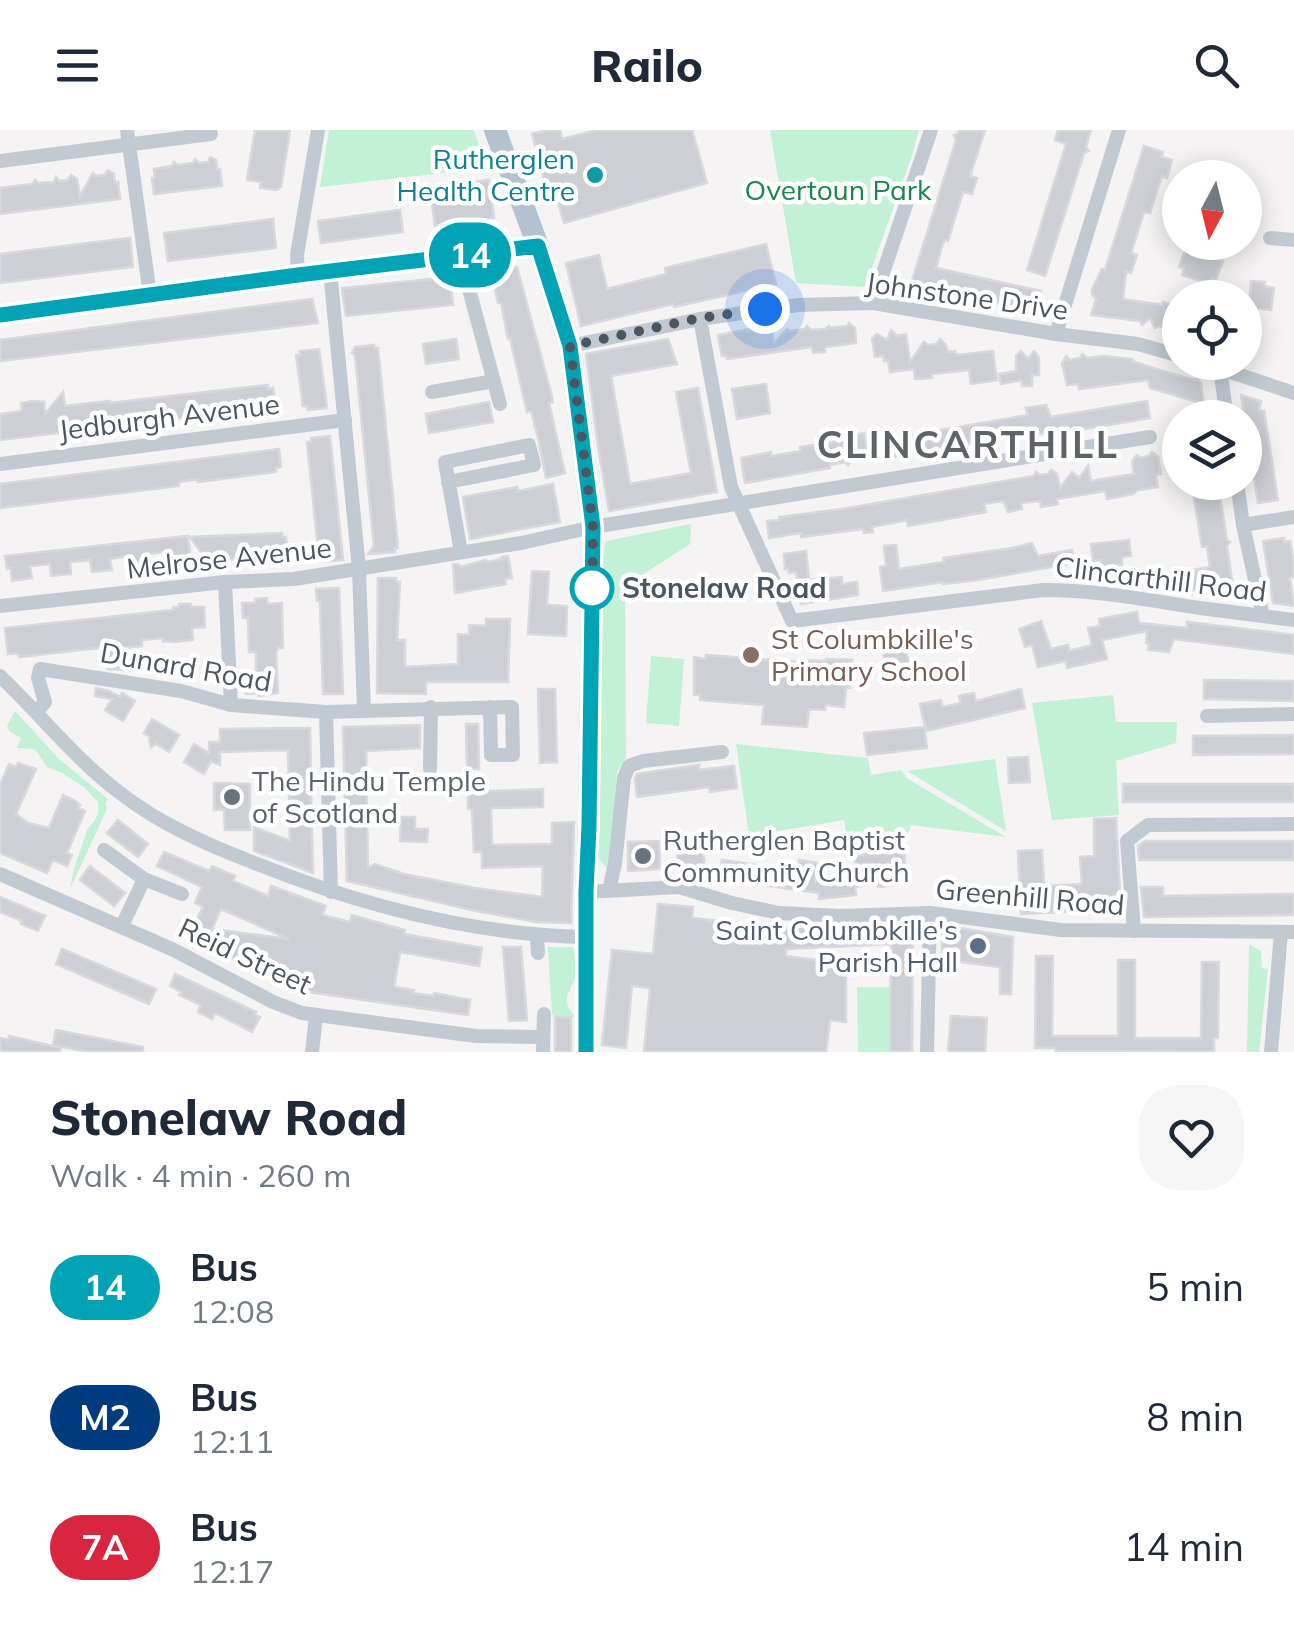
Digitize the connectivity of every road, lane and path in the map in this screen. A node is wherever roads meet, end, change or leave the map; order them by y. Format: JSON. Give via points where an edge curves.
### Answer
{"nodes":[{"id":1,"x":318,"y":130,"type":"edge"},
{"id":2,"x":496,"y":130,"type":"edge"},
{"id":3,"x":932,"y":130,"type":"edge"},
{"id":4,"x":1119,"y":130,"type":"edge"},
{"id":5,"x":211,"y":134,"type":"dead end"},
{"id":6,"x":128,"y":138,"type":"edge"},
{"id":7,"x":0,"y":161,"type":"edge"},
{"id":8,"x":1270,"y":238,"type":"dead end"},
{"id":9,"x":1294,"y":240,"type":"edge"},
{"id":10,"x":538,"y":246,"type":"junction"},
{"id":11,"x":460,"y":256,"type":"junction"},
{"id":12,"x":330,"y":271,"type":"junction"},
{"id":13,"x":298,"y":275,"type":"junction"},
{"id":14,"x":150,"y":295,"type":"junction"},
{"id":15,"x":873,"y":304,"type":"junction"},
{"id":16,"x":0,"y":315,"type":"edge"},
{"id":17,"x":700,"y":318,"type":"junction"},
{"id":18,"x":1056,"y":334,"type":"junction"},
{"id":19,"x":570,"y":346,"type":"junction"},
{"id":20,"x":1162,"y":351,"type":"edge"},
{"id":21,"x":494,"y":380,"type":"junction"},
{"id":22,"x":1254,"y":380,"type":"edge"},
{"id":23,"x":432,"y":392,"type":"dead end"},
{"id":24,"x":1294,"y":393,"type":"edge"},
{"id":25,"x":500,"y":404,"type":"dead end"},
{"id":26,"x":345,"y":420,"type":"junction"},
{"id":27,"x":1150,"y":436,"type":"dead end"},
{"id":28,"x":0,"y":464,"type":"edge"},
{"id":29,"x":448,"y":482,"type":"junction"},
{"id":30,"x":1240,"y":500,"type":"edge"},
{"id":31,"x":738,"y":504,"type":"junction"},
{"id":32,"x":1294,"y":517,"type":"edge"},
{"id":33,"x":1243,"y":524,"type":"junction"},
{"id":34,"x":593,"y":527,"type":"junction"},
{"id":35,"x":461,"y":552,"type":"junction"},
{"id":36,"x":359,"y":569,"type":"junction"},
{"id":37,"x":225,"y":582,"type":"junction"},
{"id":38,"x":0,"y":606,"type":"edge"},
{"id":39,"x":1262,"y":616,"type":"junction"},
{"id":40,"x":1294,"y":620,"type":"edge"},
{"id":41,"x":0,"y":676,"type":"edge"},
{"id":42,"x":231,"y":705,"type":"junction"},
{"id":43,"x":431,"y":707,"type":"junction"},
{"id":44,"x":490,"y":708,"type":"dead end"},
{"id":45,"x":364,"y":710,"type":"junction"},
{"id":46,"x":36,"y":712,"type":"junction"},
{"id":47,"x":326,"y":712,"type":"junction"},
{"id":48,"x":1294,"y":714,"type":"edge"},
{"id":49,"x":1208,"y":716,"type":"dead end"},
{"id":50,"x":722,"y":752,"type":"dead end"},
{"id":51,"x":430,"y":769,"type":"dead end"},
{"id":52,"x":1294,"y":824,"type":"edge"},
{"id":53,"x":104,"y":850,"type":"dead end"},
{"id":54,"x":0,"y":874,"type":"edge"},
{"id":55,"x":144,"y":879,"type":"junction"},
{"id":56,"x":597,"y":891,"type":"junction"},
{"id":57,"x":331,"y":892,"type":"junction"},
{"id":58,"x":182,"y":894,"type":"dead end"},
{"id":59,"x":930,"y":912,"type":"junction"},
{"id":60,"x":122,"y":926,"type":"junction"},
{"id":61,"x":1134,"y":931,"type":"junction"},
{"id":62,"x":1288,"y":932,"type":"edge"},
{"id":63,"x":537,"y":936,"type":"junction"},
{"id":64,"x":586,"y":936,"type":"junction"},
{"id":65,"x":538,"y":953,"type":"dead end"},
{"id":66,"x":544,"y":1014,"type":"dead end"},
{"id":67,"x":316,"y":1016,"type":"junction"},
{"id":68,"x":542,"y":1045,"type":"edge"},
{"id":69,"x":312,"y":1052,"type":"edge"},
{"id":70,"x":586,"y":1052,"type":"edge"},
{"id":71,"x":927,"y":1052,"type":"edge"},
{"id":72,"x":1270,"y":1052,"type":"edge"}],
"edges":[{"from":1,"to":13,"type":"street"},
{"from":2,"to":10,"type":"main road"},
{"from":3,"to":15,"type":"street"},
{"from":4,"to":18,"type":"street"},
{"from":5,"to":6,"type":"street"},
{"from":6,"to":7,"type":"street"},
{"from":6,"to":14,"type":"street"},
{"from":8,"to":9,"type":"street"},
{"from":10,"to":11,"type":"street"},
{"from":10,"to":19,"type":"main road"},
{"from":11,"to":12,"type":"street"},
{"from":11,"to":21,"type":"street"},
{"from":12,"to":13,"type":"street"},
{"from":12,"to":26,"type":"street"},
{"from":13,"to":14,"type":"street"},
{"from":14,"to":16,"type":"street"},
{"from":15,"to":17,"type":"street","name":"Johnstone Drive","via":[[798,304]]},
{"from":15,"to":18,"type":"street","name":"Johnstone Drive"},
{"from":17,"to":19,"type":"street","name":"Johnstone Drive"},
{"from":17,"to":31,"type":"street","name":"Clincarthill Road"},
{"from":18,"to":20,"type":"street","name":"Johnstone Drive"},
{"from":19,"to":34,"type":"main road"},
{"from":21,"to":23,"type":"street"},
{"from":21,"to":25,"type":"street"},
{"from":22,"to":24,"type":"street"},
{"from":26,"to":28,"type":"street","name":"Jedburgh Avenue"},
{"from":26,"to":36,"type":"street"},
{"from":27,"to":31,"type":"street","name":"Melrose Avenue"},
{"from":29,"to":29,"type":"street","via":[[444,462],[530,446],[534,466]]},
{"from":29,"to":35,"type":"street"},
{"from":30,"to":33,"type":"street"},
{"from":31,"to":34,"type":"street","name":"Melrose Avenue"},
{"from":31,"to":39,"type":"street","name":"Clincarthill Road","via":[[792,621],[1044,590]]},
{"from":32,"to":33,"type":"street"},
{"from":33,"to":39,"type":"street"},
{"from":34,"to":35,"type":"street","name":"Melrose Avenue"},
{"from":34,"to":56,"type":"main road","via":[[589,826]]},
{"from":35,"to":36,"type":"street","name":"Melrose Avenue"},
{"from":36,"to":37,"type":"street","name":"Melrose Avenue"},
{"from":36,"to":45,"type":"street"},
{"from":37,"to":38,"type":"street","name":"Melrose Avenue"},
{"from":37,"to":42,"type":"street"},
{"from":39,"to":40,"type":"street","name":"Clincarthill Road"},
{"from":41,"to":46,"type":"street"},
{"from":42,"to":46,"type":"street","name":"Dunard Road","via":[[40,670],[45,702]]},
{"from":42,"to":47,"type":"street","name":"Dunard Road"},
{"from":43,"to":44,"type":"street","name":"Dunard Road"},
{"from":43,"to":45,"type":"street","name":"Dunard Road"},
{"from":43,"to":51,"type":"street"},
{"from":45,"to":47,"type":"street","name":"Dunard Road"},
{"from":46,"to":57,"type":"street","via":[[154,818]]},
{"from":47,"to":57,"type":"street"},
{"from":48,"to":49,"type":"street"},
{"from":50,"to":56,"type":"street","via":[[629,766],[615,864]]},
{"from":52,"to":61,"type":"street","via":[[1148,825],[1127,841]]},
{"from":53,"to":55,"type":"street"},
{"from":54,"to":60,"type":"street","name":"Reid Street"},
{"from":55,"to":58,"type":"street"},
{"from":55,"to":60,"type":"street"},
{"from":56,"to":59,"type":"street","name":"Greenhill Road","via":[[679,887],[779,912],[839,916]]},
{"from":56,"to":64,"type":"main road"},
{"from":57,"to":63,"type":"street","via":[[427,919]]},
{"from":59,"to":61,"type":"street","name":"Greenhill Road","via":[[1061,930]]},
{"from":59,"to":71,"type":"street"},
{"from":60,"to":67,"type":"street","name":"Reid Street","via":[[286,1008]]},
{"from":61,"to":62,"type":"street","name":"Greenhill Road"},
{"from":62,"to":72,"type":"street"},
{"from":63,"to":64,"type":"street"},
{"from":63,"to":65,"type":"street"},
{"from":64,"to":70,"type":"main road"},
{"from":66,"to":68,"type":"street"},
{"from":67,"to":68,"type":"street","name":"Reid Street"},
{"from":67,"to":69,"type":"street"}]}
